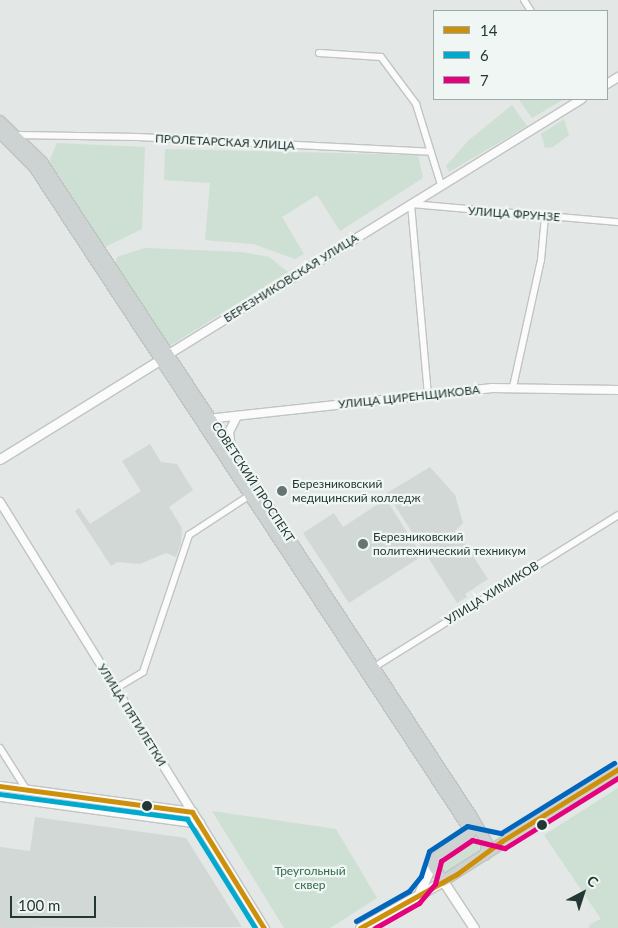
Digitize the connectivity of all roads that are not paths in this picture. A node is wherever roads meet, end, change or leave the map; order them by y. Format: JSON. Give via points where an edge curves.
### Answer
{"nodes":[{"id":1,"x":319,"y":53,"type":"dead end"},
{"id":2,"x":580,"y":100,"type":"edge"},
{"id":3,"x":0,"y":121,"type":"edge"},
{"id":4,"x":2,"y":135,"type":"edge"},
{"id":5,"x":18,"y":136,"type":"junction"},
{"id":6,"x":431,"y":152,"type":"junction"},
{"id":7,"x":441,"y":185,"type":"junction"},
{"id":8,"x":411,"y":204,"type":"junction"},
{"id":9,"x":545,"y":216,"type":"junction"},
{"id":10,"x":618,"y":222,"type":"edge"},
{"id":11,"x":165,"y":357,"type":"junction"},
{"id":12,"x":513,"y":387,"type":"junction"},
{"id":13,"x":618,"y":390,"type":"edge"},
{"id":14,"x":428,"y":395,"type":"junction"},
{"id":15,"x":237,"y":416,"type":"junction"},
{"id":16,"x":212,"y":419,"type":"junction"},
{"id":17,"x":200,"y":420,"type":"junction"},
{"id":18,"x":232,"y":450,"type":"junction"},
{"id":19,"x":0,"y":459,"type":"edge"},
{"id":20,"x":250,"y":495,"type":"junction"},
{"id":21,"x":0,"y":502,"type":"edge"},
{"id":22,"x":618,"y":515,"type":"edge"},
{"id":23,"x":370,"y":669,"type":"junction"},
{"id":24,"x":116,"y":689,"type":"junction"},
{"id":25,"x":0,"y":748,"type":"edge"},
{"id":26,"x":618,"y":769,"type":"edge"},
{"id":27,"x":0,"y":786,"type":"edge"},
{"id":28,"x":26,"y":789,"type":"junction"},
{"id":29,"x":0,"y":796,"type":"edge"},
{"id":30,"x":106,"y":800,"type":"junction"},
{"id":31,"x":106,"y":811,"type":"junction"},
{"id":32,"x":192,"y":812,"type":"junction"},
{"id":33,"x":199,"y":823,"type":"junction"},
{"id":34,"x":471,"y":832,"type":"junction"},
{"id":35,"x":485,"y":837,"type":"junction"},
{"id":36,"x":502,"y":841,"type":"junction"},
{"id":37,"x":485,"y":855,"type":"junction"},
{"id":38,"x":432,"y":864,"type":"junction"},
{"id":39,"x":443,"y":880,"type":"junction"},
{"id":40,"x":414,"y":897,"type":"junction"},
{"id":41,"x":264,"y":928,"type":"edge"},
{"id":42,"x":360,"y":928,"type":"edge"},
{"id":43,"x":474,"y":928,"type":"edge"}],
"edges":[{"from":1,"to":6,"type":"street","via":[[381,58],[416,104]]},
{"from":2,"to":7,"type":"street","name":"БЕРЕЗНИКОВСКАЯ УЛИЦА"},
{"from":3,"to":5,"type":"main road","name":"СОВЕТСКИЙ ПРОСПЕКТ"},
{"from":4,"to":5,"type":"main road"},
{"from":4,"to":11,"type":"main road","name":"СОВЕТСКИЙ ПРОСПЕКТ","via":[[34,167]]},
{"from":5,"to":6,"type":"street","name":"ПРОЛЕТАРСКАЯ УЛИЦА","via":[[138,137]]},
{"from":5,"to":11,"type":"main road","name":"СОВЕТСКИЙ ПРОСПЕКТ","via":[[42,162]]},
{"from":6,"to":7,"type":"street"},
{"from":7,"to":8,"type":"street","name":"БЕРЕЗНИКОВСКАЯ УЛИЦА"},
{"from":8,"to":9,"type":"street","name":"УЛИЦА ФРУНЗЕ"},
{"from":8,"to":11,"type":"street","name":"БЕРЕЗНИКОВСКАЯ УЛИЦА"},
{"from":8,"to":14,"type":"street"},
{"from":9,"to":10,"type":"street","name":"УЛИЦА ФРУНЗЕ"},
{"from":9,"to":12,"type":"street","via":[[541,260]]},
{"from":11,"to":16,"type":"main road","name":"СОВЕТСКИЙ ПРОСПЕКТ"},
{"from":11,"to":17,"type":"main road","name":"СОВЕТСКИЙ ПРОСПЕКТ"},
{"from":11,"to":19,"type":"main road","name":"БЕРЕЗНИКОВСКАЯ УЛИЦА"},
{"from":12,"to":13,"type":"street","name":"УЛИЦА ЦИРЕНЩИКОВА"},
{"from":12,"to":14,"type":"street","name":"УЛИЦА ЦИРЕНЩИКОВА"},
{"from":14,"to":15,"type":"street","name":"УЛИЦА ЦИРЕНЩИКОВА"},
{"from":15,"to":16,"type":"street","name":"УЛИЦА ЦИРЕНЩИКОВА"},
{"from":15,"to":18,"type":"street","via":[[229,432]]},
{"from":16,"to":17,"type":"street","name":"УЛИЦА ЦИРЕНЩИКОВА"},
{"from":16,"to":18,"type":"main road","name":"СОВЕТСКИЙ ПРОСПЕКТ"},
{"from":17,"to":20,"type":"main road","name":"СОВЕТСКИЙ ПРОСПЕКТ"},
{"from":18,"to":23,"type":"main road","name":"СОВЕТСКИЙ ПРОСПЕКТ"},
{"from":20,"to":23,"type":"main road","name":"СОВЕТСКИЙ ПРОСПЕКТ"},
{"from":20,"to":24,"type":"street","via":[[189,535],[143,672]]},
{"from":21,"to":24,"type":"street","name":"УЛИЦА ПЯТИЛЕТКИ"},
{"from":22,"to":23,"type":"street","name":"УЛИЦА ХИМИКОВ"},
{"from":23,"to":34,"type":"main road","name":"СОВЕТСКИЙ ПРОСПЕКТ"},
{"from":23,"to":35,"type":"main road","name":"СОВЕТСКИЙ ПРОСПЕКТ"},
{"from":24,"to":32,"type":"street","name":"УЛИЦА ПЯТИЛЕТКИ"},
{"from":25,"to":28,"type":"street"},
{"from":26,"to":36,"type":"main road"},
{"from":27,"to":28,"type":"main road"},
{"from":28,"to":30,"type":"main road"},
{"from":29,"to":31,"type":"main road"},
{"from":30,"to":31,"type":"main road"},
{"from":30,"to":32,"type":"main road"},
{"from":31,"to":33,"type":"main road"},
{"from":32,"to":33,"type":"main road","name":"УЛИЦА ПЯТИЛЕТКИ"},
{"from":33,"to":41,"type":"main road","name":"УЛИЦА ПЯТИЛЕТКИ"},
{"from":34,"to":35,"type":"main road"},
{"from":34,"to":38,"type":"main road","via":[[439,852]]},
{"from":35,"to":36,"type":"main road"},
{"from":35,"to":37,"type":"main road","via":[[488,848]]},
{"from":36,"to":37,"type":"main road"},
{"from":37,"to":39,"type":"main road"},
{"from":38,"to":39,"type":"main road"},
{"from":38,"to":40,"type":"main road","via":[[424,886]]},
{"from":39,"to":40,"type":"main road"},
{"from":39,"to":43,"type":"main road"},
{"from":40,"to":42,"type":"main road"}]}
